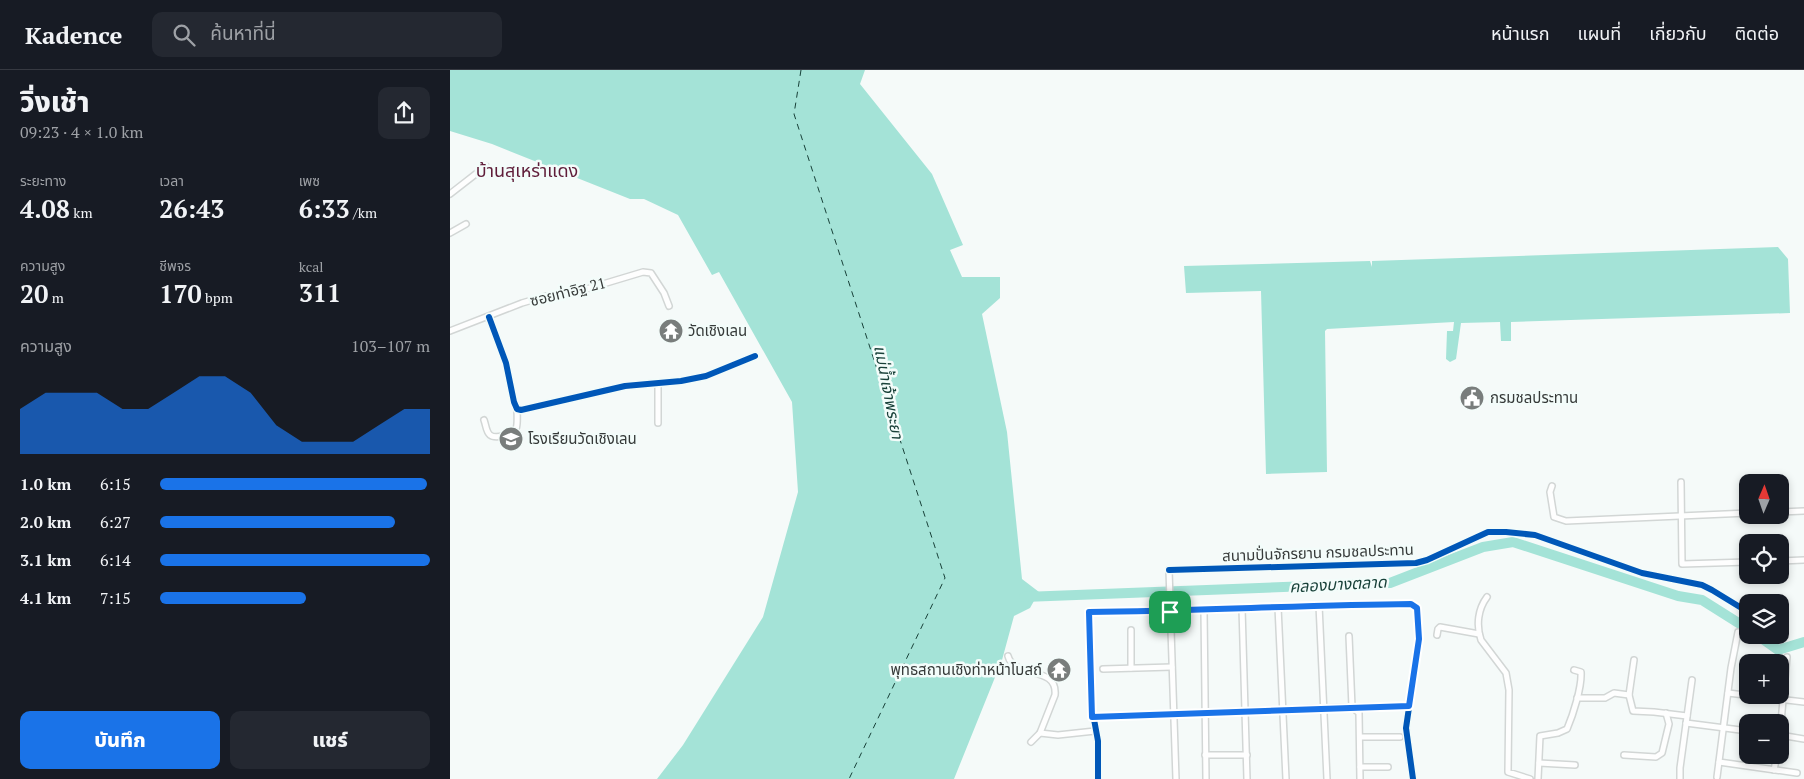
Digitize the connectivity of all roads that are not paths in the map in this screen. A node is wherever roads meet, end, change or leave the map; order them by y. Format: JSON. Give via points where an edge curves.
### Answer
{"nodes":[{"id":1,"x":486,"y":166,"type":"dead end"},
{"id":2,"x":450,"y":194,"type":"edge"},
{"id":3,"x":466,"y":224,"type":"dead end"},
{"id":4,"x":450,"y":233,"type":"edge"},
{"id":5,"x":668,"y":306,"type":"dead end"},
{"id":6,"x":489,"y":317,"type":"junction"},
{"id":7,"x":450,"y":331,"type":"edge"},
{"id":8,"x":755,"y":356,"type":"dead end"},
{"id":9,"x":658,"y":383,"type":"junction"},
{"id":10,"x":517,"y":409,"type":"junction"},
{"id":11,"x":484,"y":420,"type":"dead end"},
{"id":12,"x":658,"y":423,"type":"dead end"},
{"id":13,"x":1681,"y":482,"type":"dead end"},
{"id":14,"x":1552,"y":486,"type":"dead end"},
{"id":15,"x":1789,"y":512,"type":"edge"},
{"id":16,"x":1804,"y":512,"type":"edge"},
{"id":17,"x":1739,"y":513,"type":"edge"},
{"id":18,"x":1682,"y":515,"type":"junction"},
{"id":19,"x":1804,"y":560,"type":"edge"},
{"id":20,"x":1789,"y":561,"type":"edge"},
{"id":21,"x":1739,"y":562,"type":"edge"},
{"id":22,"x":1169,"y":570,"type":"dead end"},
{"id":23,"x":1487,"y":597,"type":"dead end"},
{"id":24,"x":1319,"y":605,"type":"junction"},
{"id":25,"x":1278,"y":607,"type":"junction"},
{"id":26,"x":1242,"y":608,"type":"junction"},
{"id":27,"x":1204,"y":610,"type":"junction"},
{"id":28,"x":1170,"y":612,"type":"junction"},
{"id":29,"x":1131,"y":630,"type":"dead end"},
{"id":30,"x":1738,"y":632,"type":"dead end"},
{"id":31,"x":1479,"y":634,"type":"junction"},
{"id":32,"x":1349,"y":636,"type":"dead end"},
{"id":33,"x":1437,"y":636,"type":"dead end"},
{"id":34,"x":1008,"y":656,"type":"dead end"},
{"id":35,"x":1634,"y":660,"type":"dead end"},
{"id":36,"x":1172,"y":667,"type":"junction"},
{"id":37,"x":1131,"y":668,"type":"junction"},
{"id":38,"x":1102,"y":669,"type":"dead end"},
{"id":39,"x":1574,"y":670,"type":"dead end"},
{"id":40,"x":1692,"y":680,"type":"dead end"},
{"id":41,"x":1728,"y":693,"type":"junction"},
{"id":42,"x":1739,"y":694,"type":"edge"},
{"id":43,"x":1629,"y":695,"type":"junction"},
{"id":44,"x":1577,"y":698,"type":"junction"},
{"id":45,"x":1789,"y":700,"type":"edge"},
{"id":46,"x":1804,"y":702,"type":"edge"},
{"id":47,"x":1409,"y":706,"type":"junction"},
{"id":48,"x":1324,"y":708,"type":"junction"},
{"id":49,"x":1353,"y":708,"type":"junction"},
{"id":50,"x":1283,"y":710,"type":"junction"},
{"id":51,"x":1245,"y":711,"type":"junction"},
{"id":52,"x":1205,"y":712,"type":"junction"},
{"id":53,"x":1666,"y":713,"type":"junction"},
{"id":54,"x":1174,"y":714,"type":"junction"},
{"id":55,"x":1092,"y":717,"type":"junction"},
{"id":56,"x":1687,"y":720,"type":"junction"},
{"id":57,"x":1723,"y":728,"type":"junction"},
{"id":58,"x":1739,"y":730,"type":"edge"},
{"id":59,"x":1095,"y":731,"type":"junction"},
{"id":60,"x":1040,"y":733,"type":"junction"},
{"id":61,"x":1400,"y":736,"type":"dead end"},
{"id":62,"x":1789,"y":736,"type":"edge"},
{"id":63,"x":1360,"y":737,"type":"junction"},
{"id":64,"x":1804,"y":739,"type":"edge"},
{"id":65,"x":1031,"y":742,"type":"dead end"},
{"id":66,"x":1205,"y":755,"type":"junction"},
{"id":67,"x":1246,"y":755,"type":"junction"},
{"id":68,"x":1624,"y":755,"type":"dead end"},
{"id":69,"x":1719,"y":762,"type":"junction"},
{"id":70,"x":1539,"y":763,"type":"junction"},
{"id":71,"x":1775,"y":764,"type":"edge"},
{"id":72,"x":1575,"y":765,"type":"dead end"},
{"id":73,"x":1360,"y":767,"type":"junction"},
{"id":74,"x":1388,"y":767,"type":"dead end"},
{"id":75,"x":1774,"y":770,"type":"junction"},
{"id":76,"x":1797,"y":773,"type":"dead end"},
{"id":77,"x":1716,"y":777,"type":"dead end"},
{"id":78,"x":1098,"y":779,"type":"edge"},
{"id":79,"x":1176,"y":779,"type":"edge"},
{"id":80,"x":1206,"y":779,"type":"edge"},
{"id":81,"x":1247,"y":779,"type":"edge"},
{"id":82,"x":1286,"y":779,"type":"edge"},
{"id":83,"x":1327,"y":779,"type":"edge"},
{"id":84,"x":1360,"y":779,"type":"edge"},
{"id":85,"x":1413,"y":779,"type":"edge"},
{"id":86,"x":1530,"y":779,"type":"edge"},
{"id":87,"x":1538,"y":779,"type":"edge"},
{"id":88,"x":1680,"y":779,"type":"edge"}],
"edges":[{"from":1,"to":2,"type":"street"},
{"from":3,"to":4,"type":"street"},
{"from":5,"to":6,"type":"street","name":"ซอยท่าอิฐ 21","via":[[664,292],[651,273],[643,272],[563,296],[541,297]]},
{"from":6,"to":7,"type":"street","name":"ซอยท่าอิฐ 21"},
{"from":6,"to":10,"type":"street","via":[[506,362]]},
{"from":8,"to":9,"type":"street","via":[[706,376]]},
{"from":9,"to":10,"type":"street","via":[[625,386],[527,410]]},
{"from":9,"to":12,"type":"street"},
{"from":10,"to":11,"type":"street","via":[[513,432],[490,435]]},
{"from":13,"to":18,"type":"street"},
{"from":14,"to":18,"type":"street","via":[[1554,517],[1566,521]]},
{"from":15,"to":16,"type":"street"},
{"from":17,"to":18,"type":"street"},
{"from":18,"to":21,"type":"street","via":[[1682,564]]},
{"from":19,"to":20,"type":"street"},
{"from":22,"to":28,"type":"street"},
{"from":23,"to":31,"type":"street","via":[[1480,606]]},
{"from":24,"to":25,"type":"street"},
{"from":24,"to":47,"type":"street","via":[[1411,604],[1417,608],[1419,639]]},
{"from":24,"to":48,"type":"street"},
{"from":25,"to":26,"type":"street"},
{"from":25,"to":50,"type":"street"},
{"from":26,"to":27,"type":"street"},
{"from":26,"to":51,"type":"street"},
{"from":27,"to":28,"type":"street"},
{"from":27,"to":52,"type":"street"},
{"from":28,"to":36,"type":"street"},
{"from":28,"to":55,"type":"street","via":[[1089,612]]},
{"from":29,"to":37,"type":"street"},
{"from":30,"to":41,"type":"street"},
{"from":31,"to":33,"type":"street","via":[[1440,627]]},
{"from":31,"to":86,"type":"street","via":[[1506,673],[1509,690],[1508,772]]},
{"from":32,"to":49,"type":"street"},
{"from":34,"to":60,"type":"street","via":[[1016,667],[1047,677],[1056,689]]},
{"from":35,"to":43,"type":"street"},
{"from":36,"to":37,"type":"street"},
{"from":36,"to":54,"type":"street"},
{"from":37,"to":38,"type":"street"},
{"from":39,"to":44,"type":"street","via":[[1581,672],[1582,677]]},
{"from":40,"to":56,"type":"street"},
{"from":41,"to":42,"type":"street"},
{"from":41,"to":57,"type":"street"},
{"from":43,"to":44,"type":"street","via":[[1614,693],[1605,698]]},
{"from":43,"to":53,"type":"street","via":[[1633,711]]},
{"from":44,"to":70,"type":"street","via":[[1566,729],[1540,736]]},
{"from":45,"to":46,"type":"street"},
{"from":47,"to":49,"type":"street"},
{"from":47,"to":85,"type":"street","via":[[1406,728]]},
{"from":48,"to":49,"type":"street"},
{"from":48,"to":50,"type":"street"},
{"from":48,"to":83,"type":"street"},
{"from":49,"to":63,"type":"street","via":[[1359,713]]},
{"from":50,"to":51,"type":"street"},
{"from":50,"to":82,"type":"street"},
{"from":51,"to":52,"type":"street"},
{"from":51,"to":67,"type":"street"},
{"from":52,"to":54,"type":"street"},
{"from":52,"to":66,"type":"street"},
{"from":53,"to":56,"type":"street"},
{"from":53,"to":68,"type":"street","via":[[1669,724],[1660,756]]},
{"from":54,"to":55,"type":"street"},
{"from":54,"to":79,"type":"street"},
{"from":55,"to":59,"type":"street"},
{"from":56,"to":57,"type":"street"},
{"from":56,"to":88,"type":"street"},
{"from":57,"to":58,"type":"street"},
{"from":57,"to":69,"type":"street"},
{"from":59,"to":60,"type":"street","via":[[1058,735]]},
{"from":59,"to":78,"type":"street"},
{"from":60,"to":65,"type":"street"},
{"from":61,"to":63,"type":"street"},
{"from":62,"to":64,"type":"street"},
{"from":63,"to":73,"type":"street"},
{"from":66,"to":67,"type":"street"},
{"from":66,"to":80,"type":"street"},
{"from":67,"to":81,"type":"street"},
{"from":69,"to":75,"type":"street"},
{"from":69,"to":77,"type":"street"},
{"from":70,"to":72,"type":"street"},
{"from":70,"to":87,"type":"street"},
{"from":71,"to":75,"type":"street"},
{"from":73,"to":74,"type":"street"},
{"from":73,"to":84,"type":"street"},
{"from":75,"to":76,"type":"street"}]}
